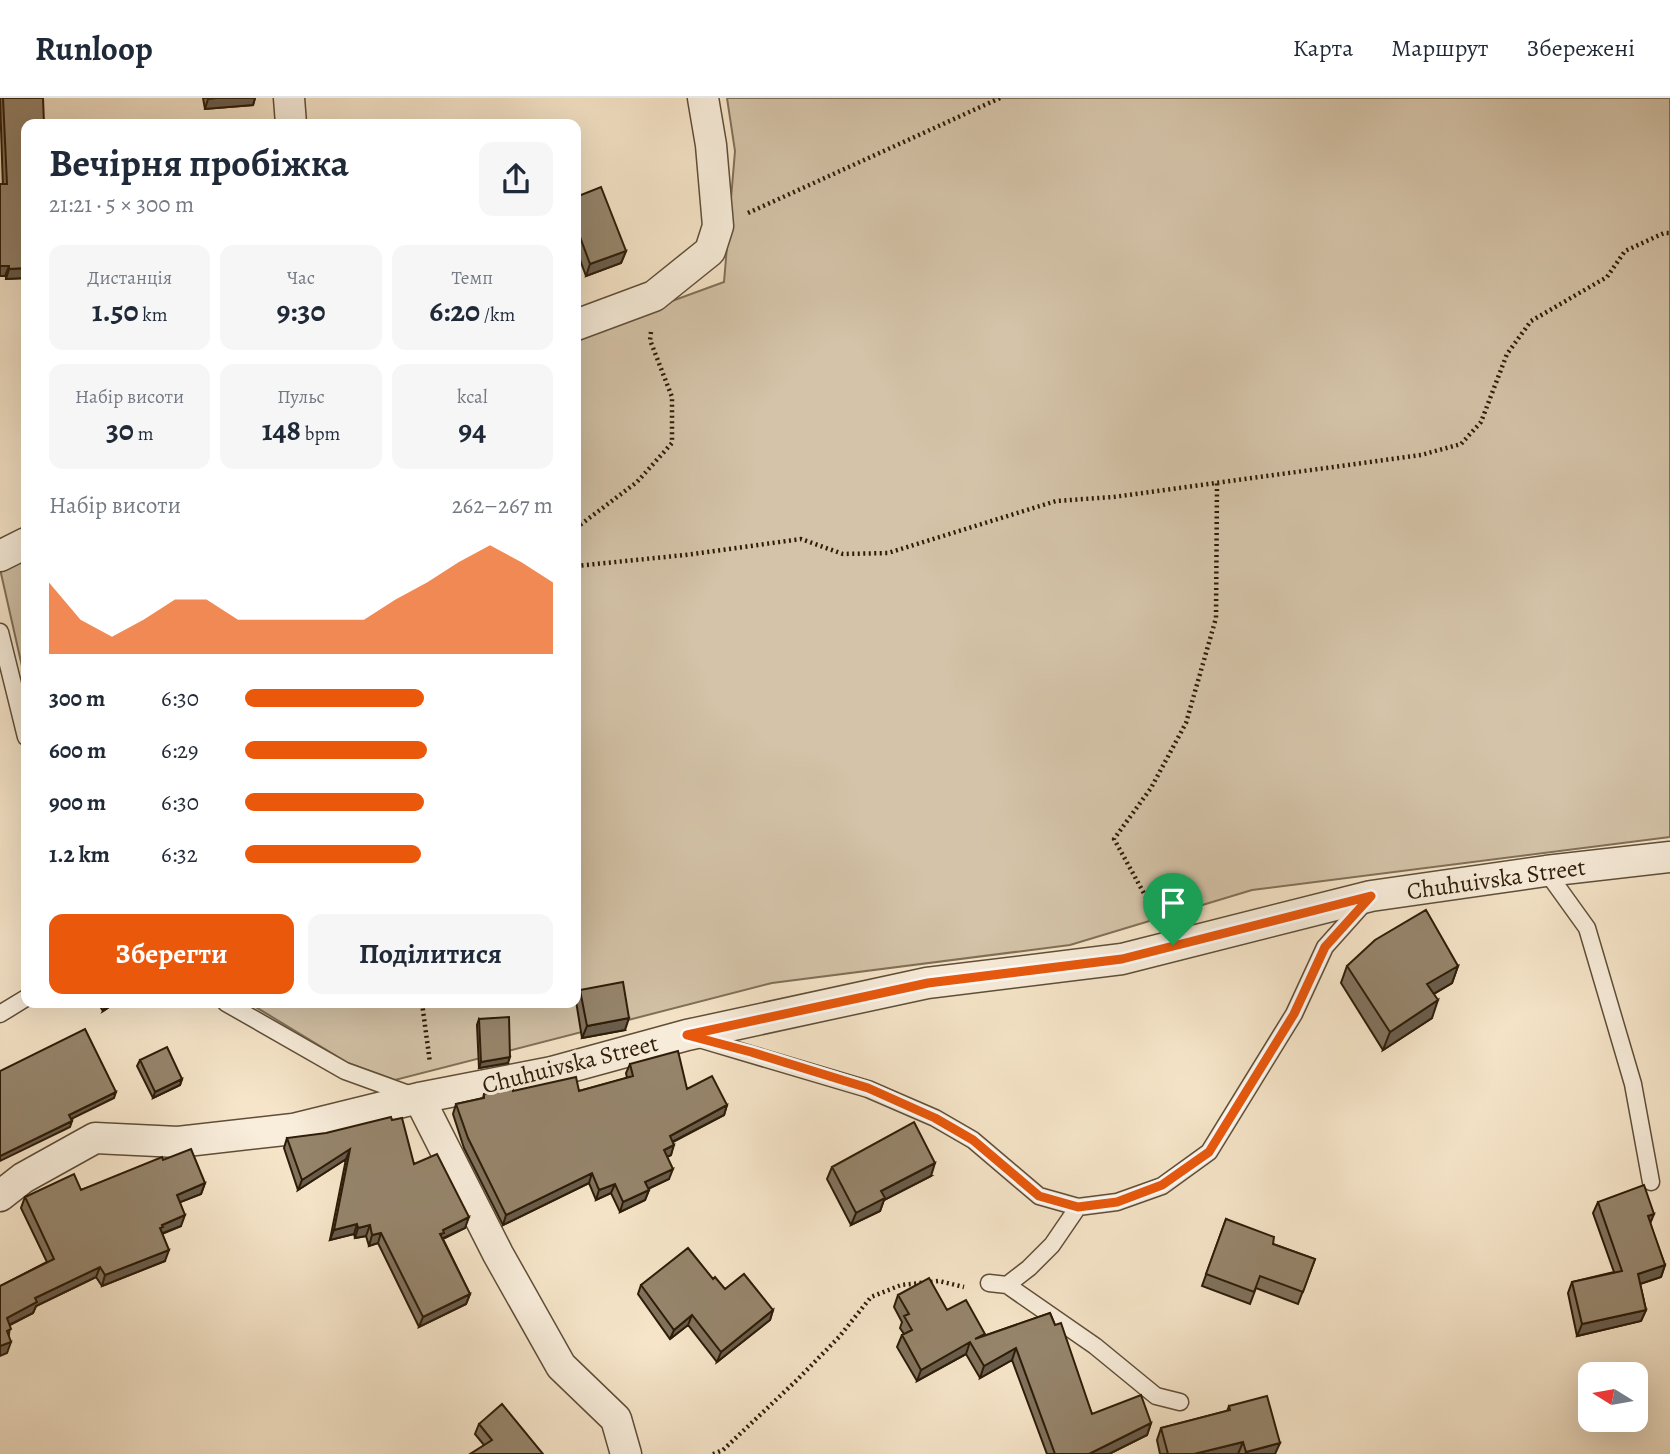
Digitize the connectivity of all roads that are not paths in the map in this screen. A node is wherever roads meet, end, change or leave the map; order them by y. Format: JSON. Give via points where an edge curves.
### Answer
{"nodes":[{"id":1,"x":289,"y":98,"type":"edge"},
{"id":2,"x":703,"y":98,"type":"edge"},
{"id":3,"x":291,"y":119,"type":"edge"},
{"id":4,"x":581,"y":323,"type":"edge"},
{"id":5,"x":21,"y":546,"type":"edge"},
{"id":6,"x":0,"y":556,"type":"edge"},
{"id":7,"x":0,"y":632,"type":"edge"},
{"id":8,"x":21,"y":717,"type":"edge"},
{"id":9,"x":1670,"y":857,"type":"edge"},
{"id":10,"x":1546,"y":871,"type":"junction"},
{"id":11,"x":1371,"y":896,"type":"junction"},
{"id":12,"x":21,"y":1001,"type":"edge"},
{"id":13,"x":235,"y":1008,"type":"edge"},
{"id":14,"x":0,"y":1014,"type":"edge"},
{"id":15,"x":687,"y":1035,"type":"junction"},
{"id":16,"x":427,"y":1096,"type":"junction"},
{"id":17,"x":1651,"y":1182,"type":"dead end"},
{"id":18,"x":0,"y":1196,"type":"edge"},
{"id":19,"x":1078,"y":1207,"type":"junction"},
{"id":20,"x":989,"y":1283,"type":"road end"},
{"id":21,"x":1006,"y":1285,"type":"junction"},
{"id":22,"x":1180,"y":1402,"type":"dead end"},
{"id":23,"x":626,"y":1454,"type":"edge"}],
"edges":[{"from":1,"to":3,"type":"street"},
{"from":2,"to":4,"type":"street","via":[[718,226],[710,251],[654,296]]},
{"from":5,"to":6,"type":"street"},
{"from":7,"to":8,"type":"lane"},
{"from":9,"to":10,"type":"street","name":"Chuhuivska Street"},
{"from":10,"to":11,"type":"street","name":"Chuhuivska Street"},
{"from":10,"to":17,"type":"lane","via":[[1587,928],[1633,1084]]},
{"from":11,"to":15,"type":"street","name":"Chuhuivska Street","via":[[1122,959],[928,983]]},
{"from":11,"to":19,"type":"lane","via":[[1325,947],[1294,1014],[1209,1152],[1162,1185],[1117,1202]]},
{"from":12,"to":14,"type":"lane"},
{"from":13,"to":16,"type":"lane","via":[[345,1072]]},
{"from":15,"to":16,"type":"street","name":"Chuhuivska Street","via":[[552,1072]]},
{"from":15,"to":19,"type":"lane","via":[[868,1088],[973,1140],[1039,1196]]},
{"from":16,"to":18,"type":"street","name":"Chuhuivska Street","via":[[280,1130],[178,1142],[94,1138]]},
{"from":16,"to":23,"type":"street","via":[[498,1254],[561,1366],[616,1419]]},
{"from":19,"to":21,"type":"lane","via":[[1052,1245]]},
{"from":20,"to":21,"type":"lane"},
{"from":21,"to":22,"type":"lane","via":[[1095,1346],[1156,1396]]}]}
